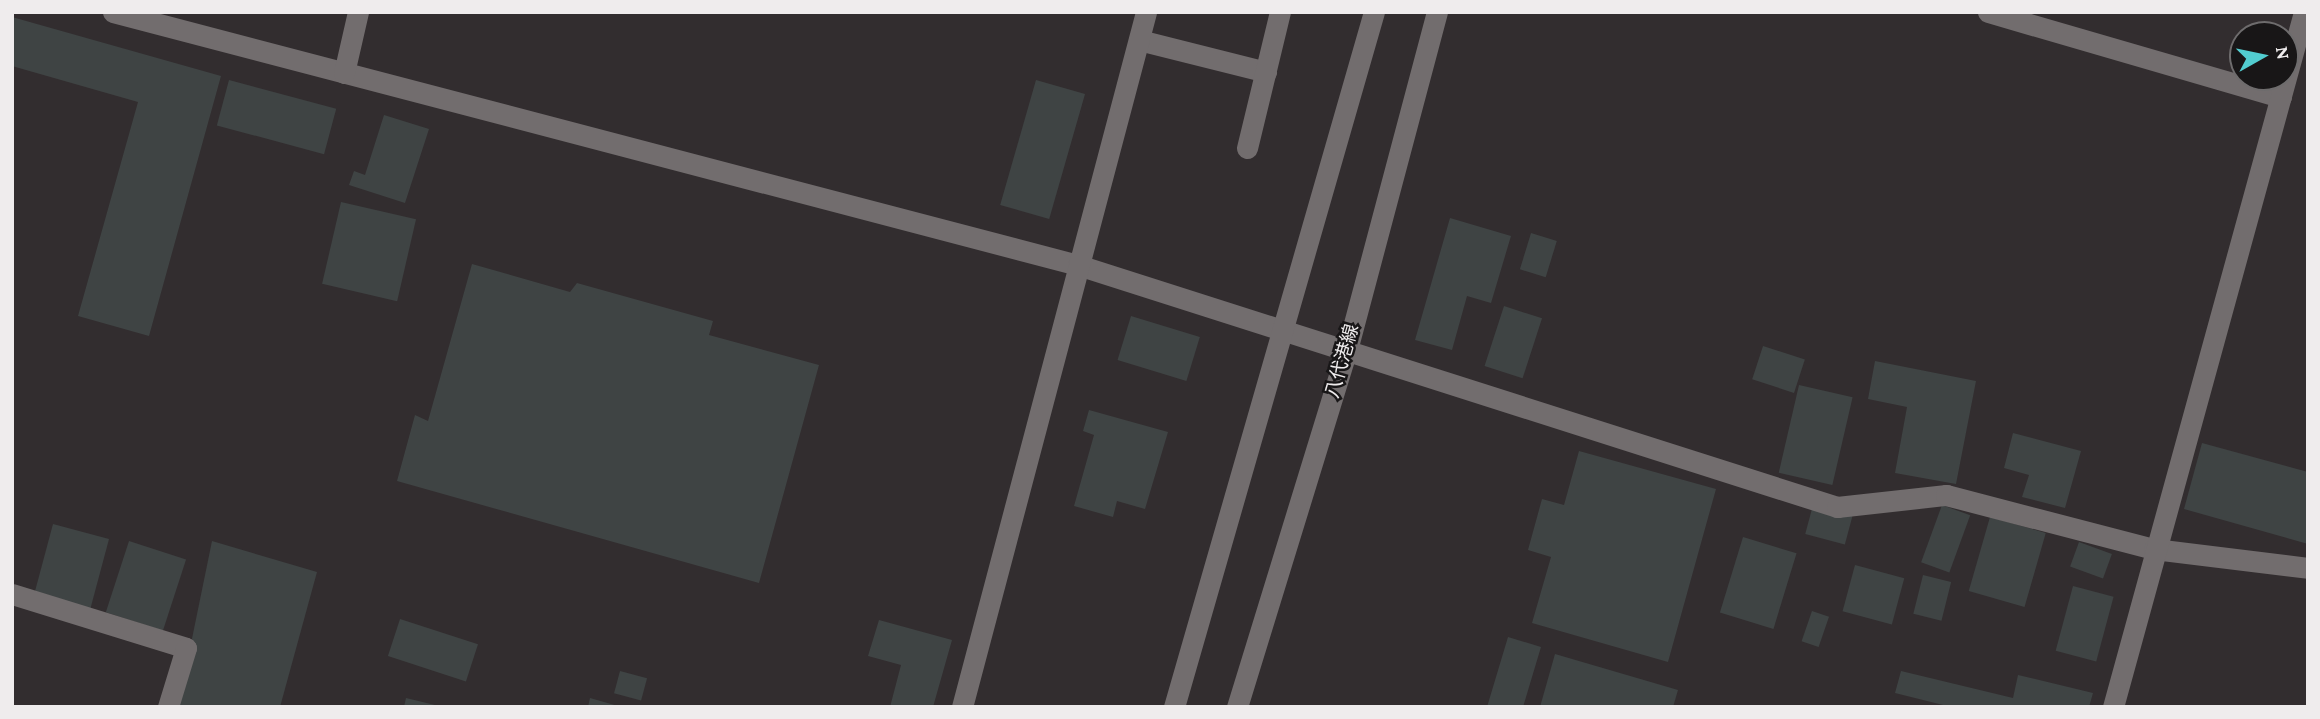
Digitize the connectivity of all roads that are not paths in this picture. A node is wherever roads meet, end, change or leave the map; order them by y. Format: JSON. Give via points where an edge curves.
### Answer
{"nodes":[{"id":1,"x":113,"y":12,"type":"edge"},
{"id":2,"x":358,"y":12,"type":"edge"},
{"id":3,"x":1146,"y":12,"type":"edge"},
{"id":4,"x":1280,"y":12,"type":"edge"},
{"id":5,"x":1374,"y":12,"type":"edge"},
{"id":6,"x":1437,"y":12,"type":"edge"},
{"id":7,"x":1988,"y":12,"type":"edge"},
{"id":8,"x":2304,"y":12,"type":"edge"},
{"id":9,"x":1139,"y":40,"type":"junction"},
{"id":10,"x":1266,"y":72,"type":"junction"},
{"id":11,"x":344,"y":73,"type":"junction"},
{"id":12,"x":2281,"y":97,"type":"junction"},
{"id":13,"x":1247,"y":148,"type":"dead end"},
{"id":14,"x":1078,"y":265,"type":"junction"},
{"id":15,"x":1286,"y":330,"type":"junction"},
{"id":16,"x":1347,"y":350,"type":"junction"},
{"id":17,"x":2154,"y":550,"type":"junction"},
{"id":18,"x":2308,"y":568,"type":"edge"},
{"id":19,"x":12,"y":594,"type":"edge"},
{"id":20,"x":168,"y":707,"type":"edge"},
{"id":21,"x":962,"y":707,"type":"edge"},
{"id":22,"x":1174,"y":707,"type":"edge"},
{"id":23,"x":1237,"y":707,"type":"edge"},
{"id":24,"x":2113,"y":707,"type":"edge"}],
"edges":[{"from":1,"to":11,"type":"street"},
{"from":2,"to":11,"type":"street"},
{"from":3,"to":9,"type":"street"},
{"from":4,"to":10,"type":"street"},
{"from":5,"to":15,"type":"street"},
{"from":6,"to":16,"type":"street","name":"八代港線"},
{"from":7,"to":12,"type":"street"},
{"from":8,"to":12,"type":"street"},
{"from":9,"to":10,"type":"street"},
{"from":9,"to":14,"type":"street"},
{"from":10,"to":13,"type":"street"},
{"from":11,"to":14,"type":"street"},
{"from":12,"to":17,"type":"street"},
{"from":14,"to":15,"type":"street"},
{"from":14,"to":21,"type":"street"},
{"from":15,"to":16,"type":"street"},
{"from":15,"to":22,"type":"street"},
{"from":16,"to":17,"type":"street","via":[[1837,506],[1946,495]]},
{"from":16,"to":23,"type":"street","name":"八代港線"},
{"from":17,"to":18,"type":"street"},
{"from":17,"to":24,"type":"street"},
{"from":19,"to":20,"type":"street","via":[[186,648]]}]}
